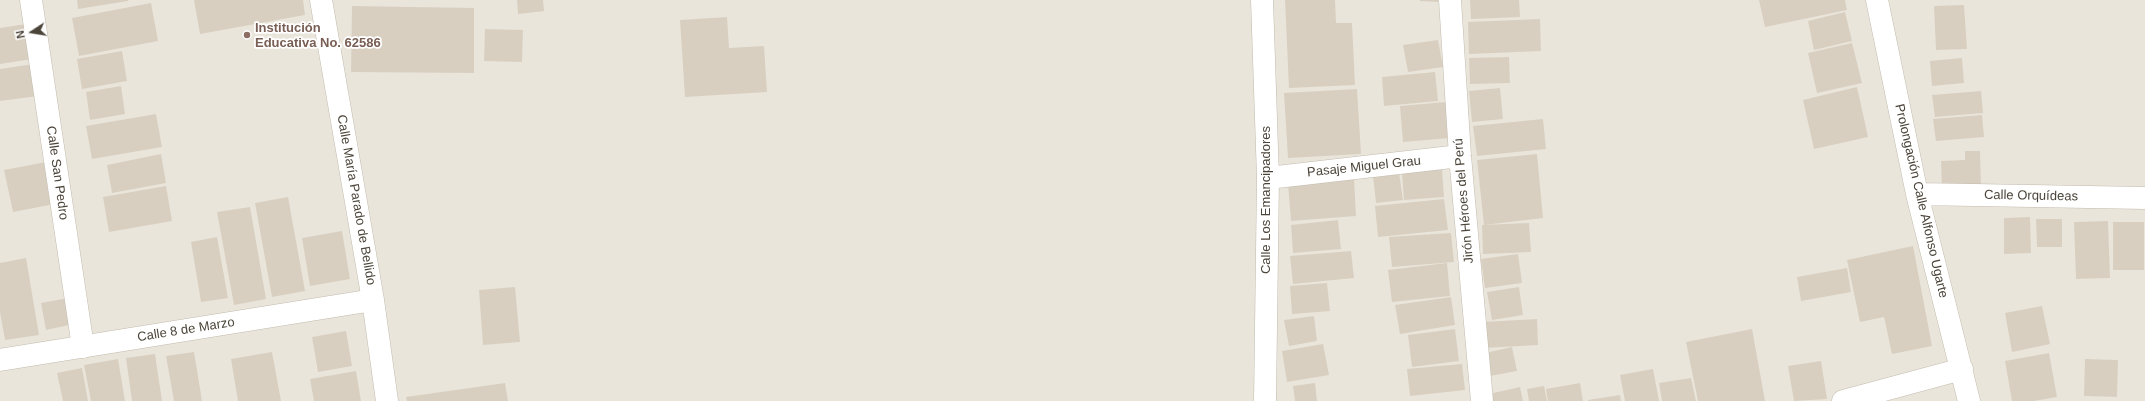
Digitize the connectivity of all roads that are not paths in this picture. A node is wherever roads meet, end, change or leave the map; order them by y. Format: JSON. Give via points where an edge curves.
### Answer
{"nodes":[{"id":1,"x":31,"y":0,"type":"edge"},
{"id":2,"x":321,"y":0,"type":"edge"},
{"id":3,"x":1262,"y":0,"type":"edge"},
{"id":4,"x":1450,"y":0,"type":"edge"},
{"id":5,"x":1877,"y":0,"type":"edge"},
{"id":6,"x":1460,"y":156,"type":"junction"},
{"id":7,"x":1268,"y":178,"type":"junction"},
{"id":8,"x":1917,"y":194,"type":"junction"},
{"id":9,"x":2145,"y":198,"type":"edge"},
{"id":10,"x":373,"y":300,"type":"junction"},
{"id":11,"x":83,"y":347,"type":"junction"},
{"id":12,"x":0,"y":360,"type":"edge"},
{"id":13,"x":1962,"y":368,"type":"junction"},
{"id":14,"x":387,"y":401,"type":"edge"},
{"id":15,"x":1265,"y":401,"type":"edge"},
{"id":16,"x":1482,"y":401,"type":"edge"},
{"id":17,"x":1843,"y":401,"type":"edge"},
{"id":18,"x":1969,"y":401,"type":"edge"}],
"edges":[{"from":1,"to":11,"type":"street","name":"Calle San Pedro"},
{"from":2,"to":10,"type":"street","name":"Calle María Parado de Bellido"},
{"from":3,"to":7,"type":"street","name":"Calle Los Emancipadores"},
{"from":4,"to":6,"type":"street","name":"Jirón Héroes del Perú"},
{"from":5,"to":8,"type":"street","name":"Prolongación Calle Alfonso Ugarte"},
{"from":6,"to":7,"type":"street","name":"Pasaje Miguel Grau"},
{"from":6,"to":16,"type":"street","name":"Jirón Héroes del Perú"},
{"from":7,"to":15,"type":"street","name":"Calle Los Emancipadores"},
{"from":8,"to":9,"type":"street","name":"Calle Orquídeas"},
{"from":8,"to":13,"type":"street","name":"Prolongación Calle Alfonso Ugarte"},
{"from":10,"to":11,"type":"street","name":"Calle 8 de Marzo"},
{"from":10,"to":14,"type":"street","name":"Calle María Parado de Bellido"},
{"from":11,"to":12,"type":"street","name":"Calle 8 de Marzo"},
{"from":13,"to":17,"type":"street"},
{"from":13,"to":18,"type":"street","name":"Prolongación Calle Alfonso Ugarte"}]}
